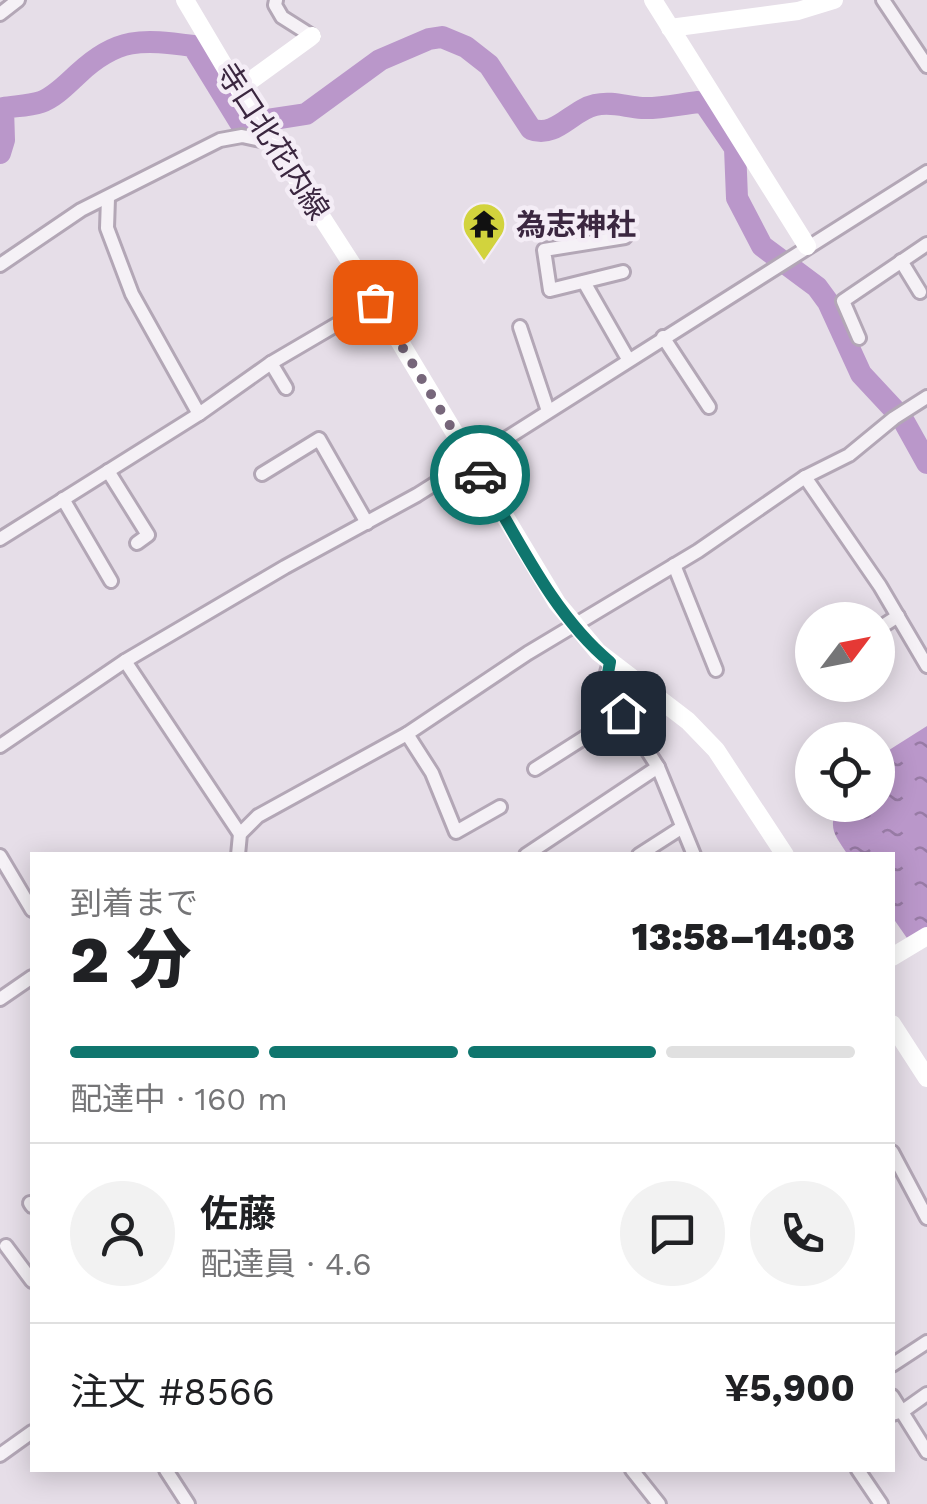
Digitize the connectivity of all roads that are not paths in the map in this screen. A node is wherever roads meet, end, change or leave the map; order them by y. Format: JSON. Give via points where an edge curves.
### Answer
{"nodes":[{"id":1,"x":18,"y":0,"type":"edge"},
{"id":2,"x":185,"y":0,"type":"edge"},
{"id":3,"x":276,"y":0,"type":"edge"},
{"id":4,"x":653,"y":0,"type":"edge"},
{"id":5,"x":834,"y":0,"type":"edge"},
{"id":6,"x":883,"y":0,"type":"edge"},
{"id":7,"x":0,"y":14,"type":"edge"},
{"id":8,"x":670,"y":28,"type":"junction"},
{"id":9,"x":312,"y":36,"type":"joint"},
{"id":10,"x":927,"y":66,"type":"edge"},
{"id":11,"x":239,"y":89,"type":"junction"},
{"id":12,"x":266,"y":129,"type":"junction"},
{"id":13,"x":927,"y":172,"type":"edge"},
{"id":14,"x":108,"y":198,"type":"junction"},
{"id":15,"x":626,"y":237,"type":"dead end"},
{"id":16,"x":927,"y":244,"type":"edge"},
{"id":17,"x":807,"y":246,"type":"junction"},
{"id":18,"x":901,"y":261,"type":"junction"},
{"id":19,"x":0,"y":265,"type":"edge"},
{"id":20,"x":623,"y":272,"type":"dead end"},
{"id":21,"x":584,"y":282,"type":"junction"},
{"id":22,"x":920,"y":292,"type":"dead end"},
{"id":23,"x":375,"y":302,"type":"junction"},
{"id":24,"x":520,"y":327,"type":"dead end"},
{"id":25,"x":663,"y":336,"type":"junction"},
{"id":26,"x":859,"y":338,"type":"dead end"},
{"id":27,"x":628,"y":359,"type":"junction"},
{"id":28,"x":271,"y":363,"type":"junction"},
{"id":29,"x":286,"y":388,"type":"dead end"},
{"id":30,"x":927,"y":398,"type":"edge"},
{"id":31,"x":709,"y":407,"type":"dead end"},
{"id":32,"x":548,"y":411,"type":"junction"},
{"id":33,"x":199,"y":414,"type":"junction"},
{"id":34,"x":471,"y":461,"type":"junction"},
{"id":35,"x":108,"y":471,"type":"junction"},
{"id":36,"x":262,"y":474,"type":"dead end"},
{"id":37,"x":804,"y":476,"type":"junction"},
{"id":38,"x":63,"y":499,"type":"junction"},
{"id":39,"x":366,"y":523,"type":"junction"},
{"id":40,"x":0,"y":539,"type":"edge"},
{"id":41,"x":137,"y":542,"type":"dead end"},
{"id":42,"x":674,"y":566,"type":"junction"},
{"id":43,"x":112,"y":582,"type":"dead end"},
{"id":44,"x":898,"y":616,"type":"junction"},
{"id":45,"x":895,"y":618,"type":"edge"},
{"id":46,"x":574,"y":626,"type":"junction"},
{"id":47,"x":125,"y":661,"type":"junction"},
{"id":48,"x":610,"y":662,"type":"junction"},
{"id":49,"x":927,"y":666,"type":"edge"},
{"id":50,"x":716,"y":670,"type":"dead end"},
{"id":51,"x":623,"y":713,"type":"junction"},
{"id":52,"x":407,"y":734,"type":"junction"},
{"id":53,"x":0,"y":746,"type":"edge"},
{"id":54,"x":658,"y":767,"type":"junction"},
{"id":55,"x":536,"y":769,"type":"dead end"},
{"id":56,"x":500,"y":807,"type":"dead end"},
{"id":57,"x":681,"y":828,"type":"junction"},
{"id":58,"x":235,"y":848,"type":"edge"},
{"id":59,"x":530,"y":852,"type":"edge"},
{"id":60,"x":644,"y":852,"type":"edge"},
{"id":61,"x":693,"y":852,"type":"edge"},
{"id":62,"x":783,"y":852,"type":"edge"},
{"id":63,"x":0,"y":856,"type":"edge"},
{"id":64,"x":30,"y":907,"type":"edge"},
{"id":65,"x":927,"y":936,"type":"edge"},
{"id":66,"x":895,"y":954,"type":"edge"},
{"id":67,"x":30,"y":978,"type":"edge"},
{"id":68,"x":0,"y":999,"type":"edge"},
{"id":69,"x":895,"y":1029,"type":"edge"},
{"id":70,"x":927,"y":1078,"type":"edge"},
{"id":71,"x":895,"y":1158,"type":"edge"},
{"id":72,"x":927,"y":1218,"type":"edge"},
{"id":73,"x":6,"y":1246,"type":"dead end"},
{"id":74,"x":30,"y":1278,"type":"edge"},
{"id":75,"x":927,"y":1342,"type":"edge"},
{"id":76,"x":895,"y":1362,"type":"edge"},
{"id":77,"x":927,"y":1394,"type":"edge"},
{"id":78,"x":898,"y":1413,"type":"edge"},
{"id":79,"x":30,"y":1433,"type":"edge"},
{"id":80,"x":927,"y":1452,"type":"edge"},
{"id":81,"x":0,"y":1455,"type":"edge"},
{"id":82,"x":167,"y":1472,"type":"edge"},
{"id":83,"x":634,"y":1472,"type":"edge"},
{"id":84,"x":859,"y":1472,"type":"edge"},
{"id":85,"x":188,"y":1504,"type":"edge"},
{"id":86,"x":659,"y":1504,"type":"edge"},
{"id":87,"x":881,"y":1504,"type":"edge"}],
"edges":[{"from":1,"to":7,"type":"street"},
{"from":2,"to":11,"type":"main road","name":"寺口北花内線"},
{"from":3,"to":9,"type":"street","via":[[282,16]]},
{"from":4,"to":8,"type":"main road"},
{"from":5,"to":8,"type":"main road"},
{"from":6,"to":10,"type":"street"},
{"from":8,"to":17,"type":"main road"},
{"from":9,"to":11,"type":"main road"},
{"from":11,"to":12,"type":"main road","name":"寺口北花内線"},
{"from":12,"to":14,"type":"street","via":[[230,136]]},
{"from":12,"to":23,"type":"main road","name":"寺口北花内線"},
{"from":13,"to":17,"type":"street"},
{"from":14,"to":19,"type":"street"},
{"from":14,"to":33,"type":"street","via":[[107,228],[132,294]]},
{"from":15,"to":21,"type":"street","via":[[544,250],[550,290]]},
{"from":16,"to":18,"type":"street"},
{"from":17,"to":25,"type":"street"},
{"from":18,"to":22,"type":"street"},
{"from":18,"to":26,"type":"street","via":[[843,300]]},
{"from":20,"to":21,"type":"street"},
{"from":21,"to":27,"type":"street"},
{"from":23,"to":28,"type":"street"},
{"from":23,"to":34,"type":"main road","name":"寺口北花内線"},
{"from":24,"to":32,"type":"street"},
{"from":25,"to":27,"type":"street"},
{"from":25,"to":31,"type":"street"},
{"from":27,"to":32,"type":"street"},
{"from":28,"to":29,"type":"street"},
{"from":28,"to":33,"type":"street"},
{"from":30,"to":37,"type":"street","via":[[849,456]]},
{"from":32,"to":34,"type":"street"},
{"from":33,"to":35,"type":"street"},
{"from":34,"to":39,"type":"street"},
{"from":34,"to":46,"type":"main road","name":"寺口北花内線"},
{"from":35,"to":38,"type":"street"},
{"from":35,"to":41,"type":"street","via":[[148,535]]},
{"from":36,"to":39,"type":"street","via":[[319,438]]},
{"from":37,"to":42,"type":"street"},
{"from":37,"to":44,"type":"street"},
{"from":38,"to":40,"type":"street"},
{"from":38,"to":43,"type":"street"},
{"from":39,"to":47,"type":"street"},
{"from":42,"to":46,"type":"street"},
{"from":42,"to":50,"type":"street"},
{"from":44,"to":45,"type":"street"},
{"from":44,"to":49,"type":"street"},
{"from":46,"to":48,"type":"main road","name":"寺口北花内線"},
{"from":46,"to":52,"type":"street"},
{"from":47,"to":53,"type":"street"},
{"from":47,"to":58,"type":"street"},
{"from":48,"to":51,"type":"street","via":[[606,684]]},
{"from":48,"to":62,"type":"main road","name":"寺口北花内線","via":[[716,750]]},
{"from":51,"to":54,"type":"street"},
{"from":51,"to":55,"type":"street"},
{"from":52,"to":56,"type":"street","via":[[456,832]]},
{"from":52,"to":58,"type":"street","via":[[258,816]]},
{"from":54,"to":57,"type":"street"},
{"from":54,"to":59,"type":"street"},
{"from":57,"to":60,"type":"street"},
{"from":57,"to":61,"type":"street"},
{"from":63,"to":64,"type":"street"},
{"from":65,"to":66,"type":"main road"},
{"from":67,"to":68,"type":"street"},
{"from":69,"to":70,"type":"main road"},
{"from":71,"to":72,"type":"street"},
{"from":73,"to":74,"type":"street"},
{"from":75,"to":76,"type":"street"},
{"from":77,"to":78,"type":"street"},
{"from":78,"to":80,"type":"street"},
{"from":79,"to":81,"type":"street"},
{"from":82,"to":85,"type":"street"},
{"from":83,"to":86,"type":"street"},
{"from":84,"to":87,"type":"street"}]}
